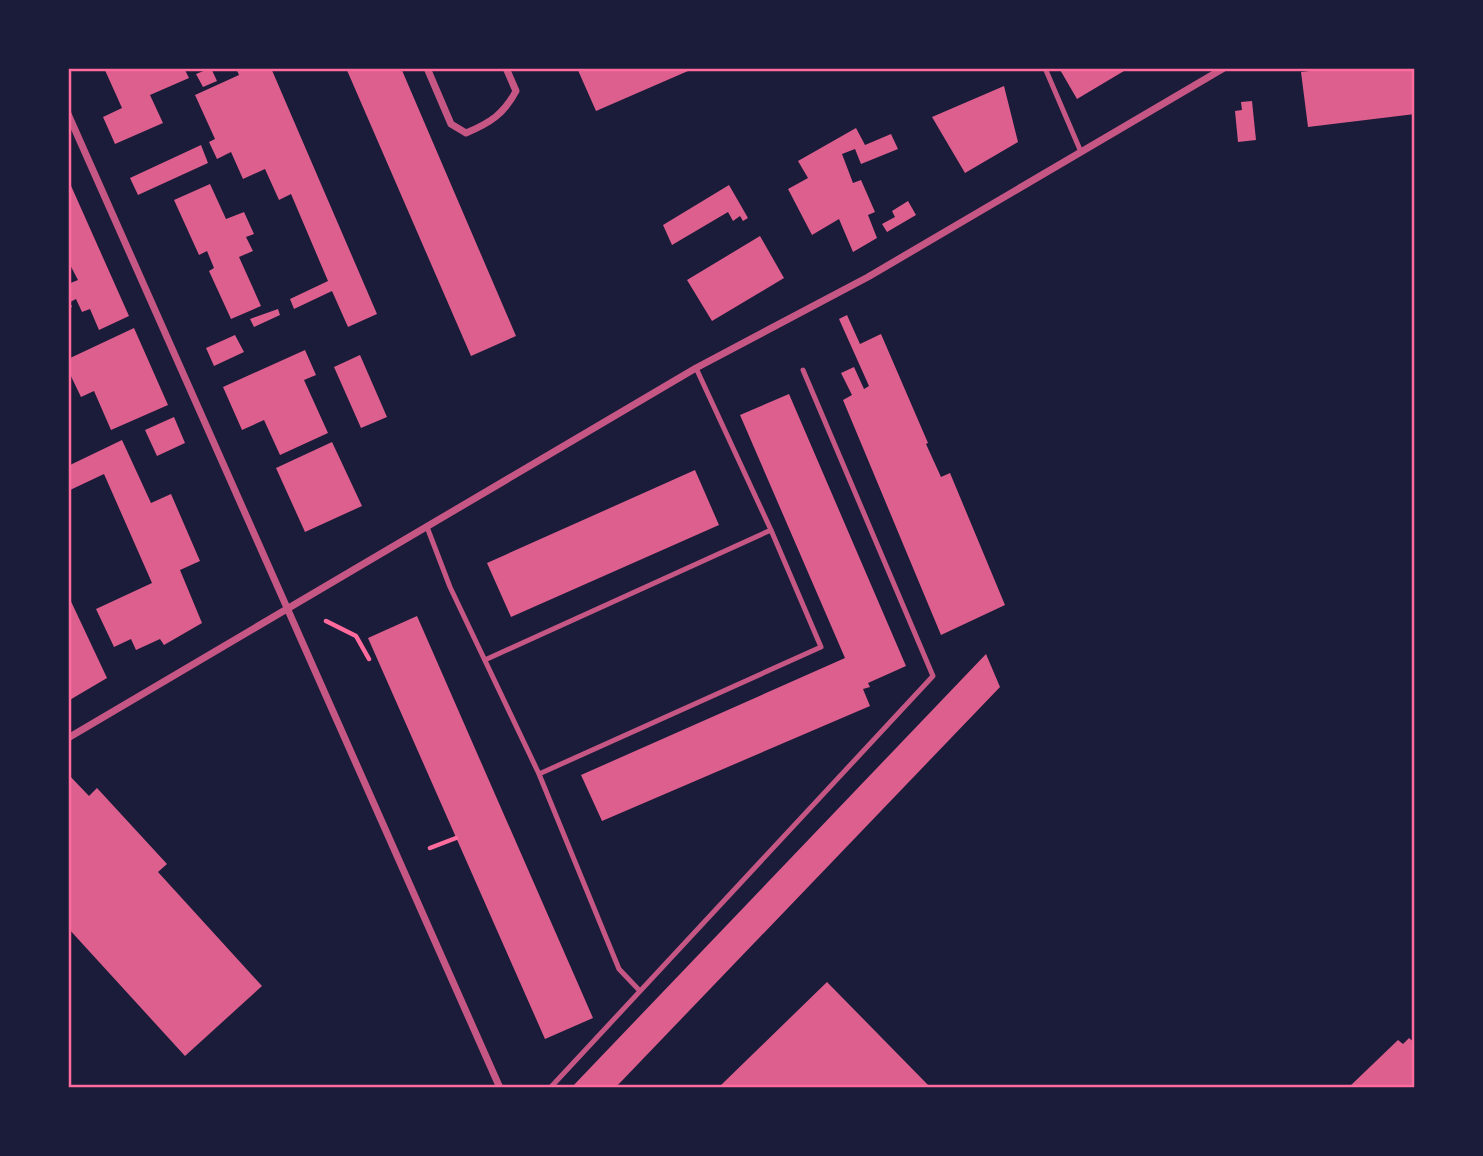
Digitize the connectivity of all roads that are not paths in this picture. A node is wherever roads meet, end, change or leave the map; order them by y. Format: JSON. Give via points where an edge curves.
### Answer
{"nodes":[{"id":1,"x":427,"y":68,"type":"edge"},
{"id":2,"x":506,"y":68,"type":"edge"},
{"id":3,"x":1045,"y":68,"type":"edge"},
{"id":4,"x":1224,"y":68,"type":"edge"},
{"id":5,"x":68,"y":114,"type":"edge"},
{"id":6,"x":1081,"y":152,"type":"junction"},
{"id":7,"x":696,"y":368,"type":"junction"},
{"id":8,"x":803,"y":370,"type":"dead end"},
{"id":9,"x":427,"y":527,"type":"junction"},
{"id":10,"x":771,"y":530,"type":"junction"},
{"id":11,"x":289,"y":608,"type":"junction"},
{"id":12,"x":487,"y":659,"type":"junction"},
{"id":13,"x":68,"y":738,"type":"edge"},
{"id":14,"x":539,"y":774,"type":"junction"},
{"id":15,"x":639,"y":990,"type":"junction"},
{"id":16,"x":500,"y":1088,"type":"edge"},
{"id":17,"x":550,"y":1088,"type":"edge"}],
"edges":[{"from":1,"to":2,"type":"street","via":[[451,124],[466,133],[496,119],[508,107],[516,91]]},
{"from":3,"to":6,"type":"lane"},
{"from":4,"to":6,"type":"street"},
{"from":5,"to":11,"type":"street"},
{"from":6,"to":7,"type":"street","via":[[868,277]]},
{"from":7,"to":9,"type":"street"},
{"from":7,"to":10,"type":"lane"},
{"from":8,"to":15,"type":"lane","via":[[933,676]]},
{"from":9,"to":11,"type":"street"},
{"from":9,"to":12,"type":"lane","via":[[450,587]]},
{"from":10,"to":12,"type":"lane"},
{"from":10,"to":14,"type":"lane","via":[[821,647]]},
{"from":11,"to":13,"type":"street"},
{"from":11,"to":16,"type":"street"},
{"from":12,"to":14,"type":"lane"},
{"from":14,"to":15,"type":"lane","via":[[619,969]]},
{"from":15,"to":17,"type":"lane"}]}
